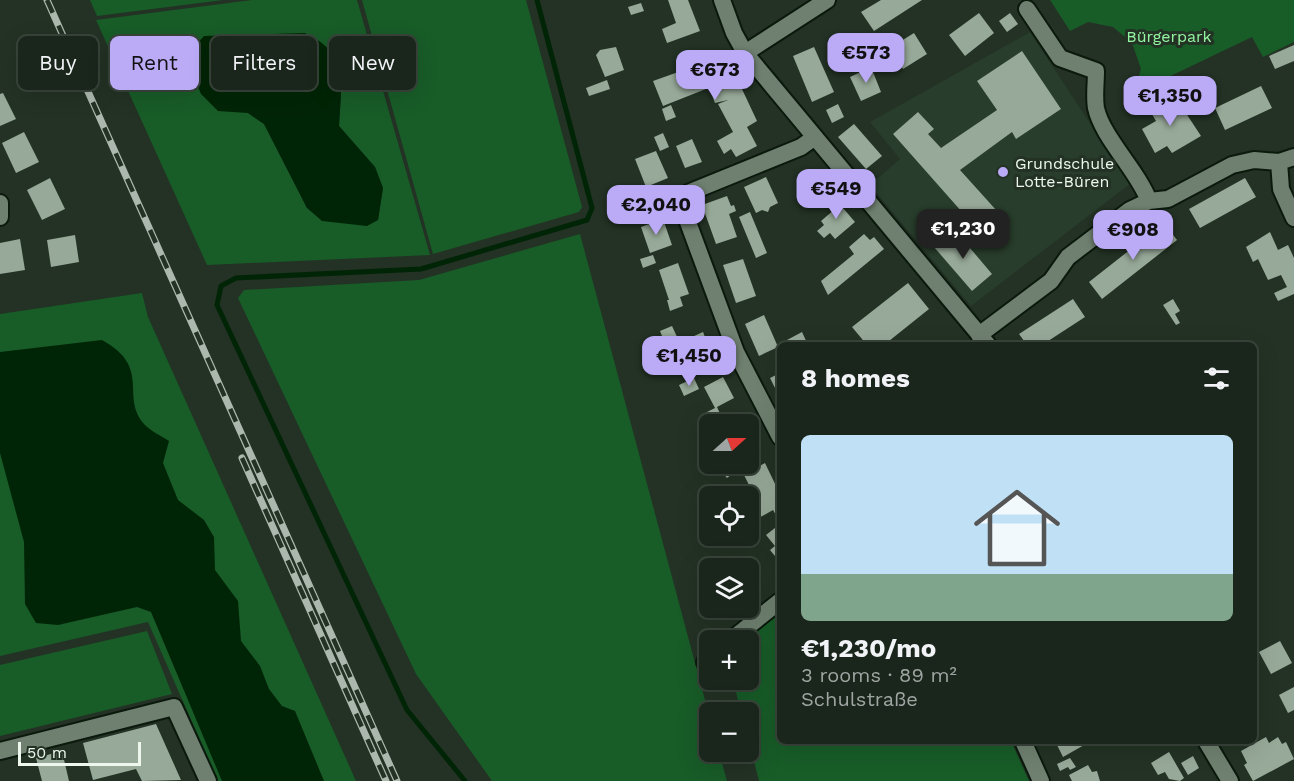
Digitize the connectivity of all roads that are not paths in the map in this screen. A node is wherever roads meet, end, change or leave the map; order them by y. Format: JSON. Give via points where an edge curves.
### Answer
{"nodes":[{"id":1,"x":722,"y":0,"type":"edge"},
{"id":2,"x":827,"y":0,"type":"edge"},
{"id":3,"x":1027,"y":9,"type":"dead end"},
{"id":4,"x":745,"y":52,"type":"junction"},
{"id":5,"x":815,"y":137,"type":"junction"},
{"id":6,"x":1286,"y":159,"type":"edge"},
{"id":7,"x":1149,"y":201,"type":"junction"},
{"id":8,"x":0,"y":203,"type":"edge"},
{"id":9,"x":0,"y":216,"type":"edge"},
{"id":10,"x":1294,"y":218,"type":"edge"},
{"id":11,"x":983,"y":340,"type":"edge"},
{"id":12,"x":777,"y":431,"type":"edge"},
{"id":13,"x":777,"y":603,"type":"edge"},
{"id":14,"x":744,"y":630,"type":"edge"},
{"id":15,"x":1024,"y":744,"type":"edge"},
{"id":16,"x":1208,"y":744,"type":"edge"},
{"id":17,"x":0,"y":751,"type":"edge"},
{"id":18,"x":208,"y":781,"type":"edge"},
{"id":19,"x":1041,"y":781,"type":"edge"},
{"id":20,"x":1230,"y":781,"type":"edge"}],
"edges":[{"from":1,"to":4,"type":"street"},
{"from":2,"to":4,"type":"street"},
{"from":3,"to":7,"type":"street","via":[[1060,58],[1096,71],[1096,108],[1101,122]]},
{"from":4,"to":5,"type":"street"},
{"from":5,"to":11,"type":"street"},
{"from":5,"to":12,"type":"street","via":[[801,147],[688,193],[682,206],[736,352]]},
{"from":6,"to":7,"type":"street","via":[[1232,165],[1168,199]]},
{"from":6,"to":10,"type":"street","via":[[1281,189]]},
{"from":7,"to":11,"type":"street","via":[[1130,210],[1068,258],[1052,281]]},
{"from":8,"to":9,"type":"street"},
{"from":13,"to":14,"type":"street"},
{"from":15,"to":19,"type":"street"},
{"from":16,"to":20,"type":"street"},
{"from":17,"to":18,"type":"street","via":[[174,707]]}]}
